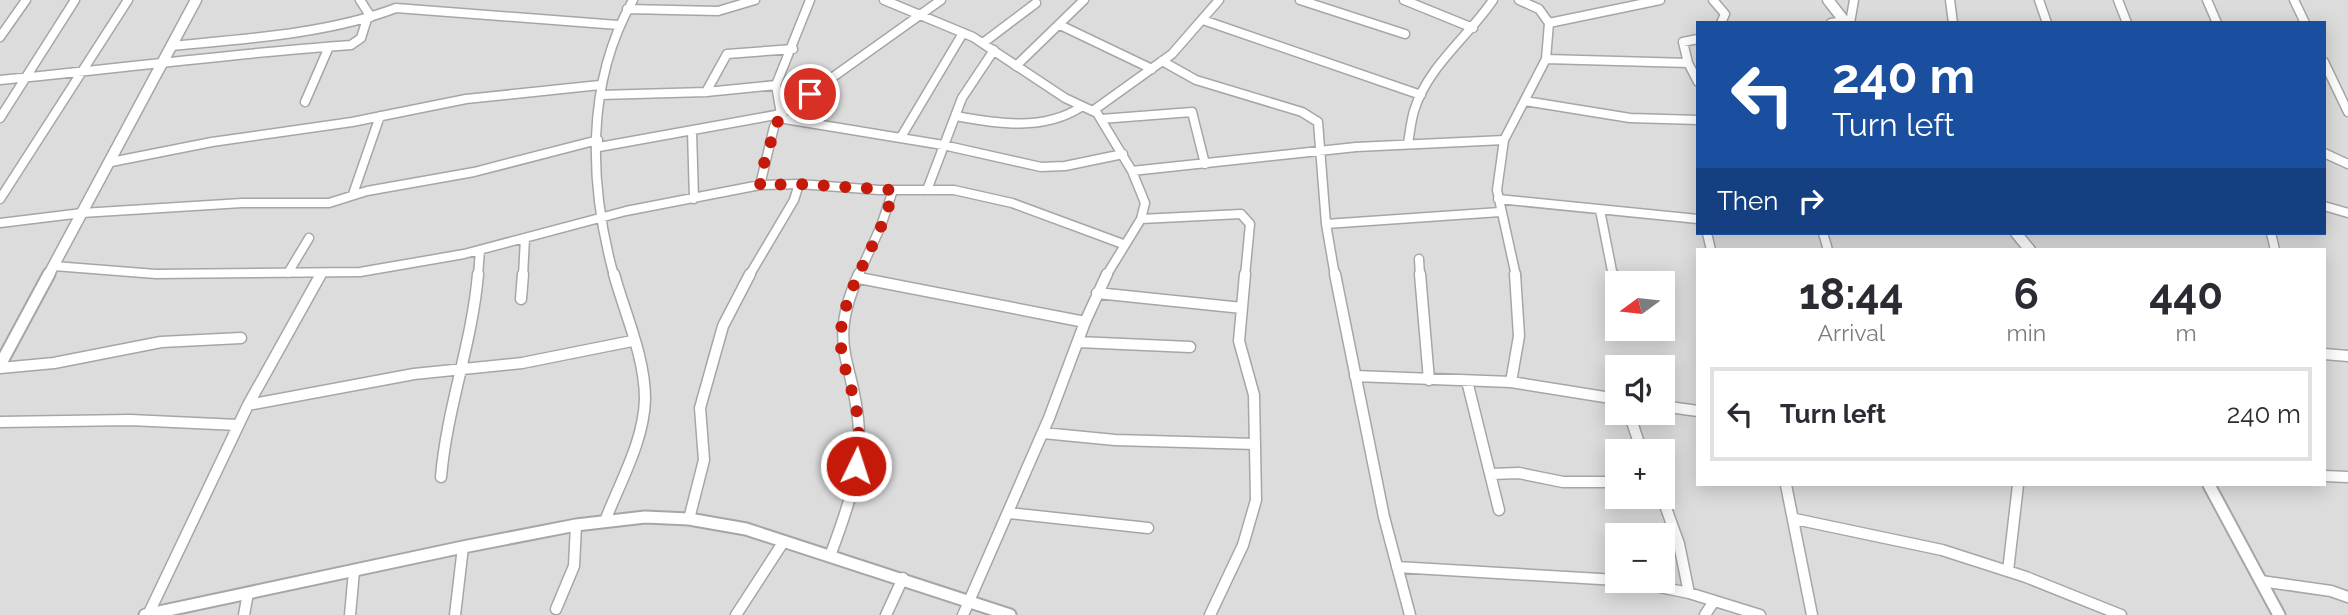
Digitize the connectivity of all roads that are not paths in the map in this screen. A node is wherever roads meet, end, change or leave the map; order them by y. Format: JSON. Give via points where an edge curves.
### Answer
{"nodes":[{"id":1,"x":26,"y":0,"type":"edge"},
{"id":2,"x":75,"y":0,"type":"edge"},
{"id":3,"x":128,"y":0,"type":"edge"},
{"id":4,"x":196,"y":0,"type":"edge"},
{"id":5,"x":360,"y":0,"type":"edge"},
{"id":6,"x":412,"y":0,"type":"edge"},
{"id":7,"x":634,"y":0,"type":"edge"},
{"id":8,"x":755,"y":0,"type":"edge"},
{"id":9,"x":810,"y":0,"type":"edge"},
{"id":10,"x":884,"y":0,"type":"edge"},
{"id":11,"x":941,"y":0,"type":"edge"},
{"id":12,"x":1220,"y":0,"type":"edge"},
{"id":13,"x":1300,"y":0,"type":"edge"},
{"id":14,"x":1404,"y":0,"type":"edge"},
{"id":15,"x":1493,"y":0,"type":"edge"},
{"id":16,"x":1518,"y":0,"type":"edge"},
{"id":17,"x":1608,"y":0,"type":"edge"},
{"id":18,"x":1660,"y":0,"type":"edge"},
{"id":19,"x":1713,"y":0,"type":"edge"},
{"id":20,"x":1828,"y":0,"type":"edge"},
{"id":21,"x":1854,"y":0,"type":"edge"},
{"id":22,"x":1950,"y":0,"type":"edge"},
{"id":23,"x":2039,"y":0,"type":"edge"},
{"id":24,"x":2118,"y":0,"type":"edge"},
{"id":25,"x":2207,"y":0,"type":"edge"},
{"id":26,"x":2294,"y":0,"type":"edge"},
{"id":27,"x":1081,"y":1,"type":"edge"},
{"id":28,"x":1036,"y":3,"type":"dead end"},
{"id":29,"x":404,"y":8,"type":"junction"},
{"id":30,"x":1613,"y":8,"type":"junction"},
{"id":31,"x":627,"y":9,"type":"junction"},
{"id":32,"x":920,"y":15,"type":"junction"},
{"id":33,"x":369,"y":18,"type":"junction"},
{"id":34,"x":1203,"y":20,"type":"junction"},
{"id":35,"x":1722,"y":21,"type":"edge"},
{"id":36,"x":1846,"y":21,"type":"edge"},
{"id":37,"x":1847,"y":21,"type":"edge"},
{"id":38,"x":1953,"y":21,"type":"edge"},
{"id":39,"x":2046,"y":21,"type":"edge"},
{"id":40,"x":2126,"y":21,"type":"edge"},
{"id":41,"x":2216,"y":21,"type":"edge"},
{"id":42,"x":2304,"y":21,"type":"edge"},
{"id":43,"x":1549,"y":23,"type":"junction"},
{"id":44,"x":618,"y":25,"type":"junction"},
{"id":45,"x":1060,"y":25,"type":"junction"},
{"id":46,"x":1473,"y":27,"type":"junction"},
{"id":47,"x":963,"y":33,"type":"junction"},
{"id":48,"x":1405,"y":34,"type":"dead end"},
{"id":49,"x":0,"y":37,"type":"edge"},
{"id":50,"x":1696,"y":39,"type":"edge"},
{"id":51,"x":982,"y":43,"type":"junction"},
{"id":52,"x":171,"y":46,"type":"junction"},
{"id":53,"x":328,"y":49,"type":"junction"},
{"id":54,"x":793,"y":50,"type":"junction"},
{"id":55,"x":994,"y":50,"type":"junction"},
{"id":56,"x":1546,"y":60,"type":"junction"},
{"id":57,"x":1162,"y":61,"type":"junction"},
{"id":58,"x":1688,"y":62,"type":"junction"},
{"id":59,"x":161,"y":65,"type":"junction"},
{"id":60,"x":1016,"y":66,"type":"junction"},
{"id":61,"x":2326,"y":66,"type":"edge"},
{"id":62,"x":1152,"y":69,"type":"junction"},
{"id":63,"x":81,"y":73,"type":"junction"},
{"id":64,"x":25,"y":78,"type":"junction"},
{"id":65,"x":1696,"y":78,"type":"edge"},
{"id":66,"x":0,"y":80,"type":"edge"},
{"id":67,"x":600,"y":85,"type":"junction"},
{"id":68,"x":776,"y":85,"type":"junction"},
{"id":69,"x":706,"y":92,"type":"junction"},
{"id":70,"x":600,"y":95,"type":"junction"},
{"id":71,"x":1421,"y":95,"type":"junction"},
{"id":72,"x":1525,"y":101,"type":"junction"},
{"id":73,"x":304,"y":102,"type":"dead end"},
{"id":74,"x":1080,"y":107,"type":"junction"},
{"id":75,"x":1094,"y":110,"type":"junction"},
{"id":76,"x":2348,"y":112,"type":"edge"},
{"id":77,"x":380,"y":116,"type":"junction"},
{"id":78,"x":780,"y":116,"type":"junction"},
{"id":79,"x":956,"y":116,"type":"junction"},
{"id":80,"x":0,"y":118,"type":"edge"},
{"id":81,"x":1101,"y":119,"type":"junction"},
{"id":82,"x":1696,"y":120,"type":"edge"},
{"id":83,"x":692,"y":131,"type":"junction"},
{"id":84,"x":901,"y":137,"type":"junction"},
{"id":85,"x":1504,"y":140,"type":"junction"},
{"id":86,"x":1408,"y":143,"type":"junction"},
{"id":87,"x":598,"y":144,"type":"junction"},
{"id":88,"x":943,"y":145,"type":"junction"},
{"id":89,"x":1320,"y":151,"type":"junction"},
{"id":90,"x":1123,"y":154,"type":"junction"},
{"id":91,"x":2326,"y":154,"type":"edge"},
{"id":92,"x":111,"y":162,"type":"junction"},
{"id":93,"x":1205,"y":164,"type":"junction"},
{"id":94,"x":2348,"y":164,"type":"edge"},
{"id":95,"x":1132,"y":170,"type":"junction"},
{"id":96,"x":799,"y":184,"type":"junction"},
{"id":97,"x":760,"y":185,"type":"junction"},
{"id":98,"x":893,"y":190,"type":"junction"},
{"id":99,"x":927,"y":190,"type":"junction"},
{"id":100,"x":353,"y":194,"type":"junction"},
{"id":101,"x":0,"y":199,"type":"edge"},
{"id":102,"x":694,"y":199,"type":"junction"},
{"id":103,"x":1498,"y":199,"type":"junction"},
{"id":104,"x":2326,"y":206,"type":"edge"},
{"id":105,"x":1600,"y":210,"type":"junction"},
{"id":106,"x":1500,"y":212,"type":"junction"},
{"id":107,"x":2348,"y":212,"type":"edge"},
{"id":108,"x":82,"y":213,"type":"junction"},
{"id":109,"x":601,"y":216,"type":"junction"},
{"id":110,"x":1141,"y":219,"type":"junction"},
{"id":111,"x":1696,"y":219,"type":"edge"},
{"id":112,"x":0,"y":223,"type":"edge"},
{"id":113,"x":1326,"y":224,"type":"junction"},
{"id":114,"x":309,"y":238,"type":"dead end"},
{"id":115,"x":525,"y":238,"type":"junction"},
{"id":116,"x":1124,"y":244,"type":"junction"},
{"id":117,"x":481,"y":250,"type":"junction"},
{"id":118,"x":1419,"y":259,"type":"dead end"},
{"id":119,"x":54,"y":266,"type":"junction"},
{"id":120,"x":1612,"y":271,"type":"edge"},
{"id":121,"x":288,"y":273,"type":"junction"},
{"id":122,"x":322,"y":273,"type":"junction"},
{"id":123,"x":859,"y":278,"type":"junction"},
{"id":124,"x":1097,"y":293,"type":"junction"},
{"id":125,"x":521,"y":299,"type":"dead end"},
{"id":126,"x":1242,"y":308,"type":"junction"},
{"id":127,"x":1085,"y":322,"type":"junction"},
{"id":128,"x":241,"y":338,"type":"dead end"},
{"id":129,"x":632,"y":341,"type":"junction"},
{"id":130,"x":1078,"y":342,"type":"junction"},
{"id":131,"x":1190,"y":347,"type":"dead end"},
{"id":132,"x":2326,"y":354,"type":"edge"},
{"id":133,"x":2348,"y":356,"type":"edge"},
{"id":134,"x":0,"y":366,"type":"edge"},
{"id":135,"x":462,"y":371,"type":"junction"},
{"id":136,"x":1355,"y":376,"type":"junction"},
{"id":137,"x":1429,"y":380,"type":"junction"},
{"id":138,"x":1467,"y":381,"type":"junction"},
{"id":139,"x":1511,"y":383,"type":"junction"},
{"id":140,"x":1605,"y":396,"type":"edge"},
{"id":141,"x":248,"y":405,"type":"junction"},
{"id":142,"x":1675,"y":408,"type":"edge"},
{"id":143,"x":1696,"y":411,"type":"edge"},
{"id":144,"x":0,"y":422,"type":"edge"},
{"id":145,"x":238,"y":425,"type":"junction"},
{"id":146,"x":1042,"y":433,"type":"junction"},
{"id":147,"x":1255,"y":444,"type":"junction"},
{"id":148,"x":1491,"y":474,"type":"junction"},
{"id":149,"x":2326,"y":476,"type":"edge"},
{"id":150,"x":441,"y":477,"type":"dead end"},
{"id":151,"x":2348,"y":477,"type":"edge"},
{"id":152,"x":1605,"y":482,"type":"edge"},
{"id":153,"x":1786,"y":486,"type":"edge"},
{"id":154,"x":2018,"y":486,"type":"edge"},
{"id":155,"x":2210,"y":486,"type":"edge"},
{"id":156,"x":1667,"y":509,"type":"edge"},
{"id":157,"x":1499,"y":510,"type":"dead end"},
{"id":158,"x":1009,"y":513,"type":"junction"},
{"id":159,"x":689,"y":519,"type":"junction"},
{"id":160,"x":1795,"y":519,"type":"junction"},
{"id":161,"x":605,"y":522,"type":"junction"},
{"id":162,"x":576,"y":525,"type":"junction"},
{"id":163,"x":1148,"y":528,"type":"dead end"},
{"id":164,"x":784,"y":541,"type":"junction"},
{"id":165,"x":463,"y":547,"type":"junction"},
{"id":166,"x":830,"y":556,"type":"junction"},
{"id":167,"x":1397,"y":567,"type":"junction"},
{"id":168,"x":355,"y":571,"type":"junction"},
{"id":169,"x":2008,"y":571,"type":"junction"},
{"id":170,"x":903,"y":578,"type":"junction"},
{"id":171,"x":1605,"y":579,"type":"edge"},
{"id":172,"x":2261,"y":580,"type":"junction"},
{"id":173,"x":1675,"y":590,"type":"edge"},
{"id":174,"x":248,"y":593,"type":"junction"},
{"id":175,"x":1689,"y":593,"type":"junction"},
{"id":176,"x":2348,"y":597,"type":"edge"},
{"id":177,"x":968,"y":600,"type":"junction"},
{"id":178,"x":1714,"y":601,"type":"junction"},
{"id":179,"x":556,"y":609,"type":"dead end"},
{"id":180,"x":147,"y":615,"type":"edge"},
{"id":181,"x":244,"y":615,"type":"edge"},
{"id":182,"x":350,"y":615,"type":"edge"},
{"id":183,"x":455,"y":615,"type":"edge"},
{"id":184,"x":736,"y":615,"type":"edge"},
{"id":185,"x":886,"y":615,"type":"edge"},
{"id":186,"x":963,"y":615,"type":"edge"},
{"id":187,"x":1010,"y":615,"type":"edge"},
{"id":188,"x":1210,"y":615,"type":"edge"},
{"id":189,"x":1410,"y":615,"type":"edge"},
{"id":190,"x":1706,"y":615,"type":"edge"},
{"id":191,"x":1760,"y":615,"type":"edge"},
{"id":192,"x":1812,"y":615,"type":"edge"},
{"id":193,"x":2120,"y":615,"type":"edge"},
{"id":194,"x":2279,"y":615,"type":"edge"}],
"edges":[{"from":1,"to":49,"type":"street"},
{"from":2,"to":64,"type":"street"},
{"from":3,"to":63,"type":"street"},
{"from":4,"to":52,"type":"street"},
{"from":5,"to":33,"type":"street"},
{"from":6,"to":29,"type":"street"},
{"from":7,"to":31,"type":"street"},
{"from":8,"to":31,"type":"street","via":[[718,11]]},
{"from":9,"to":54,"type":"street"},
{"from":10,"to":32,"type":"street"},
{"from":11,"to":32,"type":"street"},
{"from":12,"to":34,"type":"street"},
{"from":13,"to":48,"type":"street"},
{"from":14,"to":46,"type":"street"},
{"from":15,"to":46,"type":"street"},
{"from":16,"to":43,"type":"street","via":[[1539,9]]},
{"from":17,"to":30,"type":"street"},
{"from":18,"to":30,"type":"street"},
{"from":19,"to":35,"type":"street","via":[[1725,14]]},
{"from":20,"to":36,"type":"street"},
{"from":21,"to":37,"type":"street"},
{"from":22,"to":38,"type":"street"},
{"from":23,"to":39,"type":"street"},
{"from":24,"to":40,"type":"street"},
{"from":25,"to":41,"type":"street"},
{"from":26,"to":42,"type":"street"},
{"from":27,"to":45,"type":"street"},
{"from":28,"to":51,"type":"street"},
{"from":29,"to":33,"type":"street"},
{"from":29,"to":44,"type":"street"},
{"from":30,"to":43,"type":"street"},
{"from":31,"to":44,"type":"street"},
{"from":32,"to":47,"type":"street"},
{"from":32,"to":78,"type":"street"},
{"from":33,"to":52,"type":"street"},
{"from":33,"to":53,"type":"street","via":[[356,43]]},
{"from":34,"to":57,"type":"street"},
{"from":34,"to":71,"type":"street"},
{"from":43,"to":56,"type":"street"},
{"from":44,"to":67,"type":"street"},
{"from":45,"to":60,"type":"street"},
{"from":45,"to":62,"type":"street"},
{"from":46,"to":71,"type":"street","via":[[1456,43]]},
{"from":47,"to":51,"type":"street"},
{"from":47,"to":84,"type":"street"},
{"from":50,"to":58,"type":"street","via":[[1683,41]]},
{"from":51,"to":55,"type":"street"},
{"from":52,"to":59,"type":"street"},
{"from":53,"to":59,"type":"street","via":[[254,52]]},
{"from":53,"to":73,"type":"street"},
{"from":54,"to":68,"type":"street"},
{"from":54,"to":69,"type":"street","via":[[727,54]]},
{"from":55,"to":60,"type":"street"},
{"from":55,"to":79,"type":"street","via":[[981,65]]},
{"from":56,"to":58,"type":"street"},
{"from":56,"to":72,"type":"street"},
{"from":57,"to":62,"type":"street"},
{"from":57,"to":89,"type":"street","via":[[1196,80],[1314,117]]},
{"from":58,"to":65,"type":"street"},
{"from":59,"to":63,"type":"street"},
{"from":59,"to":92,"type":"street"},
{"from":60,"to":74,"type":"street"},
{"from":61,"to":76,"type":"street"},
{"from":62,"to":75,"type":"street"},
{"from":63,"to":64,"type":"street"},
{"from":63,"to":101,"type":"street"},
{"from":64,"to":66,"type":"street"},
{"from":64,"to":80,"type":"street"},
{"from":67,"to":70,"type":"street"},
{"from":67,"to":77,"type":"street","via":[[466,99]]},
{"from":68,"to":69,"type":"street"},
{"from":68,"to":78,"type":"street"},
{"from":69,"to":70,"type":"street"},
{"from":70,"to":87,"type":"street"},
{"from":71,"to":86,"type":"street"},
{"from":72,"to":82,"type":"street","via":[[1630,118]]},
{"from":72,"to":85,"type":"street"},
{"from":74,"to":75,"type":"street"},
{"from":74,"to":79,"type":"street","via":[[1065,116],[1014,124]]},
{"from":75,"to":81,"type":"street"},
{"from":77,"to":92,"type":"street"},
{"from":77,"to":100,"type":"street"},
{"from":78,"to":83,"type":"street"},
{"from":78,"to":84,"type":"street"},
{"from":78,"to":97,"type":"street"},
{"from":79,"to":88,"type":"street"},
{"from":81,"to":90,"type":"street"},
{"from":81,"to":93,"type":"street","via":[[1192,112]]},
{"from":83,"to":87,"type":"street"},
{"from":83,"to":102,"type":"street"},
{"from":84,"to":88,"type":"street"},
{"from":85,"to":86,"type":"street"},
{"from":85,"to":103,"type":"street"},
{"from":86,"to":89,"type":"street"},
{"from":87,"to":100,"type":"street"},
{"from":87,"to":109,"type":"street"},
{"from":88,"to":90,"type":"street","via":[[1041,167]]},
{"from":88,"to":99,"type":"street"},
{"from":89,"to":93,"type":"street"},
{"from":89,"to":113,"type":"street"},
{"from":90,"to":95,"type":"street"},
{"from":91,"to":94,"type":"street"},
{"from":92,"to":108,"type":"street"},
{"from":93,"to":95,"type":"street"},
{"from":95,"to":110,"type":"street","via":[[1145,203]]},
{"from":96,"to":97,"type":"street"},
{"from":96,"to":98,"type":"street"},
{"from":96,"to":159,"type":"street","via":[[723,326],[700,408],[704,460]]},
{"from":97,"to":102,"type":"street"},
{"from":98,"to":99,"type":"street"},
{"from":98,"to":123,"type":"street"},
{"from":99,"to":116,"type":"street","via":[[954,190],[1012,204]]},
{"from":100,"to":108,"type":"street","via":[[329,202]]},
{"from":102,"to":109,"type":"street"},
{"from":103,"to":105,"type":"street"},
{"from":103,"to":106,"type":"street"},
{"from":104,"to":107,"type":"street"},
{"from":105,"to":111,"type":"street"},
{"from":105,"to":120,"type":"street"},
{"from":106,"to":113,"type":"street"},
{"from":106,"to":139,"type":"street","via":[[1518,286],[1518,336]]},
{"from":108,"to":112,"type":"street"},
{"from":108,"to":119,"type":"street"},
{"from":109,"to":115,"type":"street"},
{"from":109,"to":129,"type":"street"},
{"from":110,"to":116,"type":"street"},
{"from":110,"to":126,"type":"street","via":[[1226,213],[1247,218]]},
{"from":113,"to":136,"type":"street"},
{"from":114,"to":121,"type":"street"},
{"from":115,"to":117,"type":"street"},
{"from":115,"to":125,"type":"street"},
{"from":116,"to":124,"type":"street"},
{"from":117,"to":122,"type":"street","via":[[398,268]]},
{"from":117,"to":135,"type":"street","via":[[474,320]]},
{"from":118,"to":137,"type":"street"},
{"from":119,"to":121,"type":"street","via":[[156,274]]},
{"from":119,"to":134,"type":"street"},
{"from":121,"to":122,"type":"street"},
{"from":122,"to":141,"type":"street"},
{"from":123,"to":127,"type":"street"},
{"from":123,"to":166,"type":"street","via":[[848,300],[841,350],[860,440],[852,492]]},
{"from":124,"to":126,"type":"street"},
{"from":124,"to":127,"type":"street"},
{"from":126,"to":147,"type":"street","via":[[1240,341],[1254,395]]},
{"from":127,"to":130,"type":"street"},
{"from":128,"to":134,"type":"street","via":[[161,342],[54,363]]},
{"from":129,"to":135,"type":"street"},
{"from":129,"to":161,"type":"street","via":[[645,399],[642,421]]},
{"from":130,"to":131,"type":"street"},
{"from":130,"to":146,"type":"street"},
{"from":132,"to":133,"type":"street"},
{"from":135,"to":141,"type":"street","via":[[414,374]]},
{"from":135,"to":150,"type":"street","via":[[445,430]]},
{"from":136,"to":137,"type":"street"},
{"from":136,"to":167,"type":"street"},
{"from":137,"to":138,"type":"street"},
{"from":138,"to":139,"type":"street"},
{"from":138,"to":148,"type":"street"},
{"from":139,"to":140,"type":"street"},
{"from":141,"to":145,"type":"street"},
{"from":142,"to":143,"type":"street"},
{"from":144,"to":145,"type":"street"},
{"from":145,"to":180,"type":"street"},
{"from":146,"to":147,"type":"street"},
{"from":146,"to":158,"type":"street"},
{"from":147,"to":188,"type":"street","via":[[1256,500],[1251,524]]},
{"from":148,"to":152,"type":"street"},
{"from":148,"to":157,"type":"street"},
{"from":149,"to":151,"type":"street"},
{"from":153,"to":160,"type":"street"},
{"from":154,"to":169,"type":"street"},
{"from":155,"to":172,"type":"street"},
{"from":156,"to":175,"type":"street","via":[[1687,569]]},
{"from":158,"to":163,"type":"street"},
{"from":158,"to":177,"type":"street"},
{"from":159,"to":161,"type":"street","via":[[646,517]]},
{"from":159,"to":164,"type":"street"},
{"from":160,"to":169,"type":"street","via":[[1942,550]]},
{"from":160,"to":192,"type":"street"},
{"from":161,"to":162,"type":"street"},
{"from":162,"to":165,"type":"street"},
{"from":162,"to":179,"type":"street","via":[[574,566]]},
{"from":164,"to":166,"type":"street"},
{"from":164,"to":184,"type":"street"},
{"from":165,"to":168,"type":"street"},
{"from":165,"to":183,"type":"street"},
{"from":166,"to":170,"type":"street"},
{"from":167,"to":171,"type":"street"},
{"from":167,"to":189,"type":"street"},
{"from":168,"to":174,"type":"street"},
{"from":168,"to":182,"type":"street"},
{"from":169,"to":193,"type":"street"},
{"from":170,"to":177,"type":"street"},
{"from":170,"to":185,"type":"street"},
{"from":172,"to":176,"type":"street"},
{"from":172,"to":194,"type":"street"},
{"from":173,"to":175,"type":"street"},
{"from":174,"to":180,"type":"street"},
{"from":174,"to":181,"type":"street"},
{"from":175,"to":178,"type":"street"},
{"from":177,"to":186,"type":"street"},
{"from":177,"to":187,"type":"street"},
{"from":178,"to":190,"type":"street"},
{"from":178,"to":191,"type":"street"}]}
